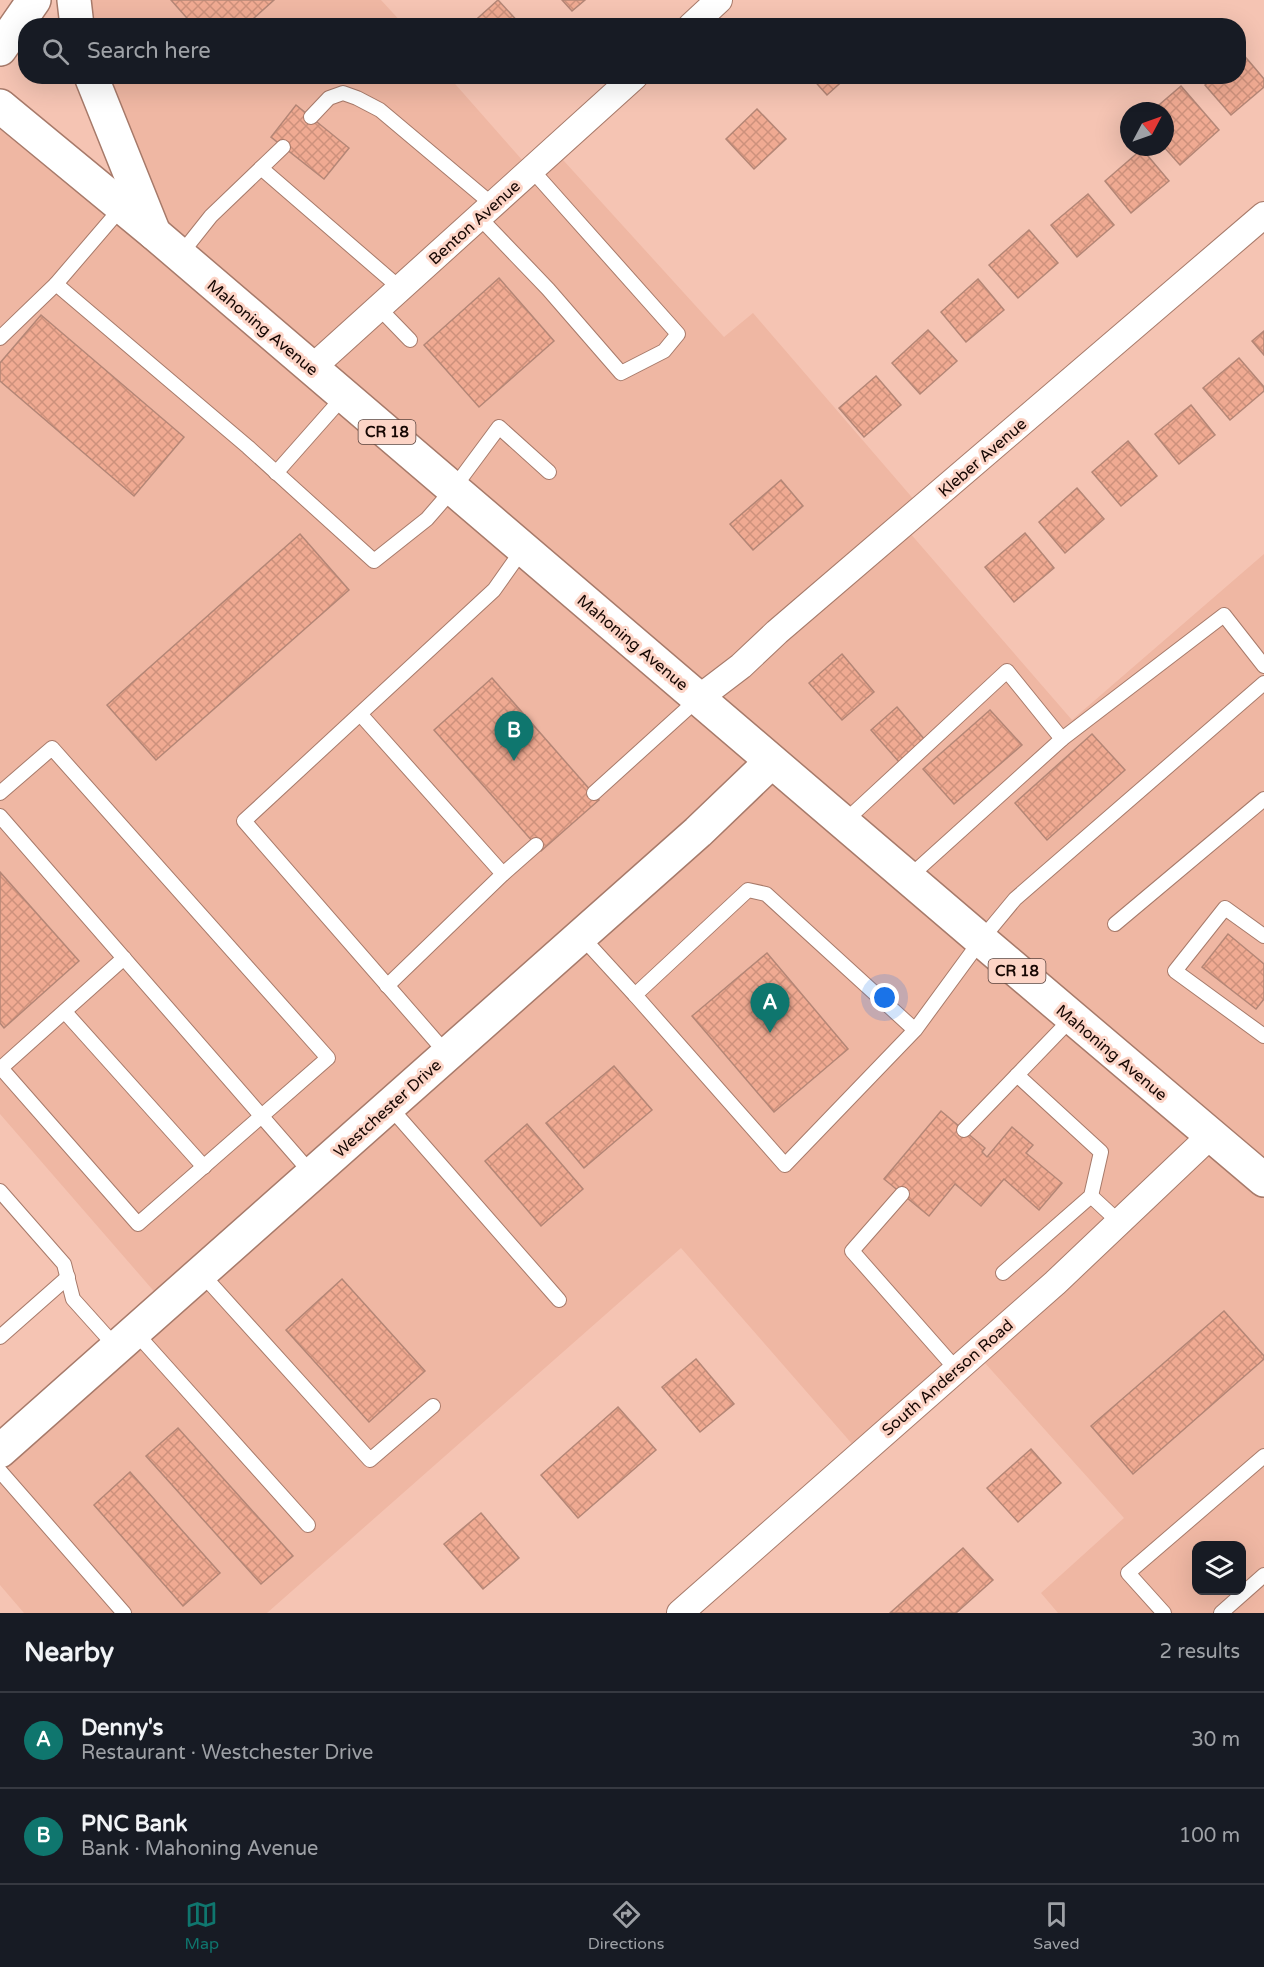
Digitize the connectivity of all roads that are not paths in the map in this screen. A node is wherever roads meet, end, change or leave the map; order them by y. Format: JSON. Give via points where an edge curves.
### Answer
{"nodes":[{"id":1,"x":34,"y":0,"type":"edge"},
{"id":2,"x":74,"y":0,"type":"edge"},
{"id":3,"x":719,"y":0,"type":"edge"},
{"id":4,"x":22,"y":18,"type":"edge"},
{"id":5,"x":76,"y":18,"type":"edge"},
{"id":6,"x":700,"y":18,"type":"edge"},
{"id":7,"x":18,"y":23,"type":"edge"},
{"id":8,"x":0,"y":49,"type":"edge"},
{"id":9,"x":94,"y":84,"type":"edge"},
{"id":10,"x":626,"y":84,"type":"edge"},
{"id":11,"x":1,"y":108,"type":"edge"},
{"id":12,"x":311,"y":117,"type":"dead end"},
{"id":13,"x":283,"y":147,"type":"dead end"},
{"id":14,"x":261,"y":168,"type":"junction"},
{"id":15,"x":532,"y":170,"type":"junction"},
{"id":16,"x":122,"y":207,"type":"junction"},
{"id":17,"x":486,"y":211,"type":"junction"},
{"id":18,"x":1264,"y":215,"type":"edge"},
{"id":19,"x":154,"y":233,"type":"junction"},
{"id":20,"x":180,"y":255,"type":"junction"},
{"id":21,"x":56,"y":285,"type":"junction"},
{"id":22,"x":400,"y":289,"type":"junction"},
{"id":23,"x":379,"y":308,"type":"junction"},
{"id":24,"x":0,"y":338,"type":"edge"},
{"id":25,"x":410,"y":340,"type":"dead end"},
{"id":26,"x":312,"y":368,"type":"junction"},
{"id":27,"x":344,"y":395,"type":"junction"},
{"id":28,"x":549,"y":472,"type":"dead end"},
{"id":29,"x":276,"y":473,"type":"junction"},
{"id":30,"x":453,"y":489,"type":"junction"},
{"id":31,"x":523,"y":549,"type":"junction"},
{"id":32,"x":1264,"y":666,"type":"edge"},
{"id":33,"x":1264,"y":683,"type":"edge"},
{"id":34,"x":699,"y":698,"type":"junction"},
{"id":35,"x":361,"y":715,"type":"junction"},
{"id":36,"x":1062,"y":739,"type":"junction"},
{"id":37,"x":771,"y":762,"type":"junction"},
{"id":38,"x":0,"y":793,"type":"edge"},
{"id":39,"x":594,"y":793,"type":"dead end"},
{"id":40,"x":1264,"y":799,"type":"edge"},
{"id":41,"x":0,"y":816,"type":"edge"},
{"id":42,"x":843,"y":823,"type":"junction"},
{"id":43,"x":536,"y":845,"type":"dead end"},
{"id":44,"x":503,"y":874,"type":"junction"},
{"id":45,"x":909,"y":878,"type":"junction"},
{"id":46,"x":1115,"y":924,"type":"dead end"},
{"id":47,"x":581,"y":936,"type":"junction"},
{"id":48,"x":1264,"y":936,"type":"edge"},
{"id":49,"x":981,"y":940,"type":"junction"},
{"id":50,"x":124,"y":958,"type":"junction"},
{"id":51,"x":387,"y":986,"type":"junction"},
{"id":52,"x":635,"y":995,"type":"junction"},
{"id":53,"x":65,"y":1012,"type":"junction"},
{"id":54,"x":1072,"y":1018,"type":"junction"},
{"id":55,"x":915,"y":1030,"type":"junction"},
{"id":56,"x":1264,"y":1036,"type":"edge"},
{"id":57,"x":447,"y":1054,"type":"junction"},
{"id":58,"x":1017,"y":1075,"type":"junction"},
{"id":59,"x":389,"y":1106,"type":"junction"},
{"id":60,"x":262,"y":1117,"type":"junction"},
{"id":61,"x":964,"y":1131,"type":"dead end"},
{"id":62,"x":1210,"y":1136,"type":"junction"},
{"id":63,"x":204,"y":1167,"type":"junction"},
{"id":64,"x":312,"y":1174,"type":"junction"},
{"id":65,"x":1264,"y":1180,"type":"edge"},
{"id":66,"x":0,"y":1191,"type":"edge"},
{"id":67,"x":902,"y":1194,"type":"dead end"},
{"id":68,"x":1091,"y":1197,"type":"junction"},
{"id":69,"x":1119,"y":1222,"type":"junction"},
{"id":70,"x":201,"y":1273,"type":"junction"},
{"id":71,"x":1003,"y":1273,"type":"dead end"},
{"id":72,"x":68,"y":1277,"type":"junction"},
{"id":73,"x":559,"y":1300,"type":"dead end"},
{"id":74,"x":0,"y":1337,"type":"edge"},
{"id":75,"x":126,"y":1340,"type":"junction"},
{"id":76,"x":956,"y":1369,"type":"junction"},
{"id":77,"x":433,"y":1406,"type":"dead end"},
{"id":78,"x":0,"y":1451,"type":"edge"},
{"id":79,"x":1264,"y":1456,"type":"edge"},
{"id":80,"x":0,"y":1471,"type":"edge"},
{"id":81,"x":308,"y":1525,"type":"dead end"},
{"id":82,"x":1264,"y":1575,"type":"edge"},
{"id":83,"x":124,"y":1613,"type":"edge"},
{"id":84,"x":680,"y":1613,"type":"edge"},
{"id":85,"x":1164,"y":1613,"type":"edge"},
{"id":86,"x":1221,"y":1613,"type":"edge"}],
"edges":[{"from":1,"to":4,"type":"main road"},
{"from":2,"to":5,"type":"main road"},
{"from":3,"to":6,"type":"street"},
{"from":7,"to":8,"type":"main road"},
{"from":9,"to":19,"type":"main road"},
{"from":10,"to":15,"type":"street","name":"Benton Avenue"},
{"from":11,"to":16,"type":"main road","name":"Mahoning Avenue","number":"CR 18"},
{"from":12,"to":17,"type":"lane","via":[[329,98],[343,93],[380,110]]},
{"from":13,"to":14,"type":"lane"},
{"from":14,"to":20,"type":"lane","via":[[211,216]]},
{"from":14,"to":22,"type":"lane"},
{"from":15,"to":17,"type":"street","name":"Benton Avenue"},
{"from":15,"to":17,"type":"lane","via":[[678,334],[664,351],[621,373]]},
{"from":16,"to":19,"type":"main road","name":"Mahoning Avenue","number":"CR 18"},
{"from":16,"to":21,"type":"lane"},
{"from":17,"to":22,"type":"street","name":"Benton Avenue"},
{"from":18,"to":34,"type":"street","name":"Kleber Avenue"},
{"from":19,"to":20,"type":"main road","name":"Mahoning Avenue","number":"CR 18"},
{"from":20,"to":26,"type":"main road","name":"Mahoning Avenue","number":"CR 18"},
{"from":21,"to":24,"type":"lane"},
{"from":21,"to":29,"type":"lane"},
{"from":22,"to":23,"type":"street","name":"Benton Avenue"},
{"from":23,"to":25,"type":"lane"},
{"from":23,"to":26,"type":"street","name":"Benton Avenue"},
{"from":26,"to":27,"type":"main road","name":"Mahoning Avenue","number":"CR 18"},
{"from":27,"to":29,"type":"lane"},
{"from":27,"to":30,"type":"main road","name":"Mahoning Avenue","number":"CR 18"},
{"from":28,"to":30,"type":"lane","via":[[499,427]]},
{"from":29,"to":30,"type":"lane","via":[[374,561],[426,519]]},
{"from":30,"to":31,"type":"main road","name":"Mahoning Avenue","number":"CR 18"},
{"from":31,"to":34,"type":"main road","name":"Mahoning Avenue","number":"CR 18"},
{"from":31,"to":35,"type":"lane","via":[[494,590]]},
{"from":32,"to":36,"type":"lane","via":[[1224,615]]},
{"from":33,"to":49,"type":"lane","via":[[1015,899]]},
{"from":34,"to":37,"type":"main road","name":"Mahoning Avenue","number":"CR 18"},
{"from":34,"to":39,"type":"lane"},
{"from":35,"to":44,"type":"lane"},
{"from":35,"to":51,"type":"lane","via":[[244,821]]},
{"from":36,"to":42,"type":"lane","via":[[1007,671]]},
{"from":36,"to":45,"type":"lane"},
{"from":37,"to":42,"type":"main road","name":"Mahoning Avenue","number":"CR 18"},
{"from":37,"to":47,"type":"main road","name":"Westchester Drive"},
{"from":38,"to":60,"type":"lane","via":[[52,748],[328,1058]]},
{"from":40,"to":46,"type":"lane"},
{"from":41,"to":50,"type":"lane"},
{"from":42,"to":45,"type":"main road","name":"Mahoning Avenue","number":"CR 18"},
{"from":43,"to":44,"type":"lane"},
{"from":44,"to":51,"type":"lane"},
{"from":45,"to":49,"type":"main road","name":"Mahoning Avenue","number":"CR 18"},
{"from":47,"to":52,"type":"lane"},
{"from":47,"to":57,"type":"main road","name":"Westchester Drive"},
{"from":48,"to":56,"type":"lane","via":[[1225,908],[1175,970]]},
{"from":49,"to":54,"type":"main road","name":"Mahoning Avenue","number":"CR 18"},
{"from":49,"to":55,"type":"lane"},
{"from":50,"to":53,"type":"lane"},
{"from":50,"to":60,"type":"lane"},
{"from":51,"to":57,"type":"lane"},
{"from":52,"to":55,"type":"lane","via":[[748,890],[766,894]]},
{"from":52,"to":55,"type":"lane","via":[[785,1165]]},
{"from":53,"to":63,"type":"lane"},
{"from":53,"to":63,"type":"lane","via":[[1,1068],[138,1224]]},
{"from":54,"to":58,"type":"lane"},
{"from":54,"to":62,"type":"main road","name":"Mahoning Avenue","number":"CR 18"},
{"from":57,"to":59,"type":"main road","name":"Westchester Drive"},
{"from":58,"to":61,"type":"lane"},
{"from":58,"to":68,"type":"lane","via":[[1101,1152]]},
{"from":59,"to":64,"type":"main road","name":"Westchester Drive"},
{"from":59,"to":73,"type":"lane"},
{"from":60,"to":63,"type":"lane"},
{"from":60,"to":64,"type":"lane"},
{"from":62,"to":65,"type":"main road","name":"Mahoning Avenue","number":"CR 18"},
{"from":62,"to":69,"type":"street","name":"South Anderson Road"},
{"from":64,"to":70,"type":"main road","name":"Westchester Drive"},
{"from":66,"to":72,"type":"lane","via":[[64,1264]]},
{"from":67,"to":76,"type":"lane","via":[[852,1251]]},
{"from":68,"to":69,"type":"lane"},
{"from":68,"to":71,"type":"lane"},
{"from":69,"to":76,"type":"street","name":"South Anderson Road"},
{"from":70,"to":75,"type":"main road","name":"Westchester Drive"},
{"from":70,"to":77,"type":"lane","via":[[370,1460]]},
{"from":72,"to":74,"type":"lane"},
{"from":72,"to":75,"type":"lane","via":[[74,1299]]},
{"from":75,"to":78,"type":"main road","name":"Westchester Drive"},
{"from":75,"to":81,"type":"lane"},
{"from":76,"to":84,"type":"street","name":"South Anderson Road"},
{"from":79,"to":85,"type":"lane","via":[[1128,1573]]},
{"from":80,"to":83,"type":"lane"},
{"from":82,"to":86,"type":"lane"}]}
